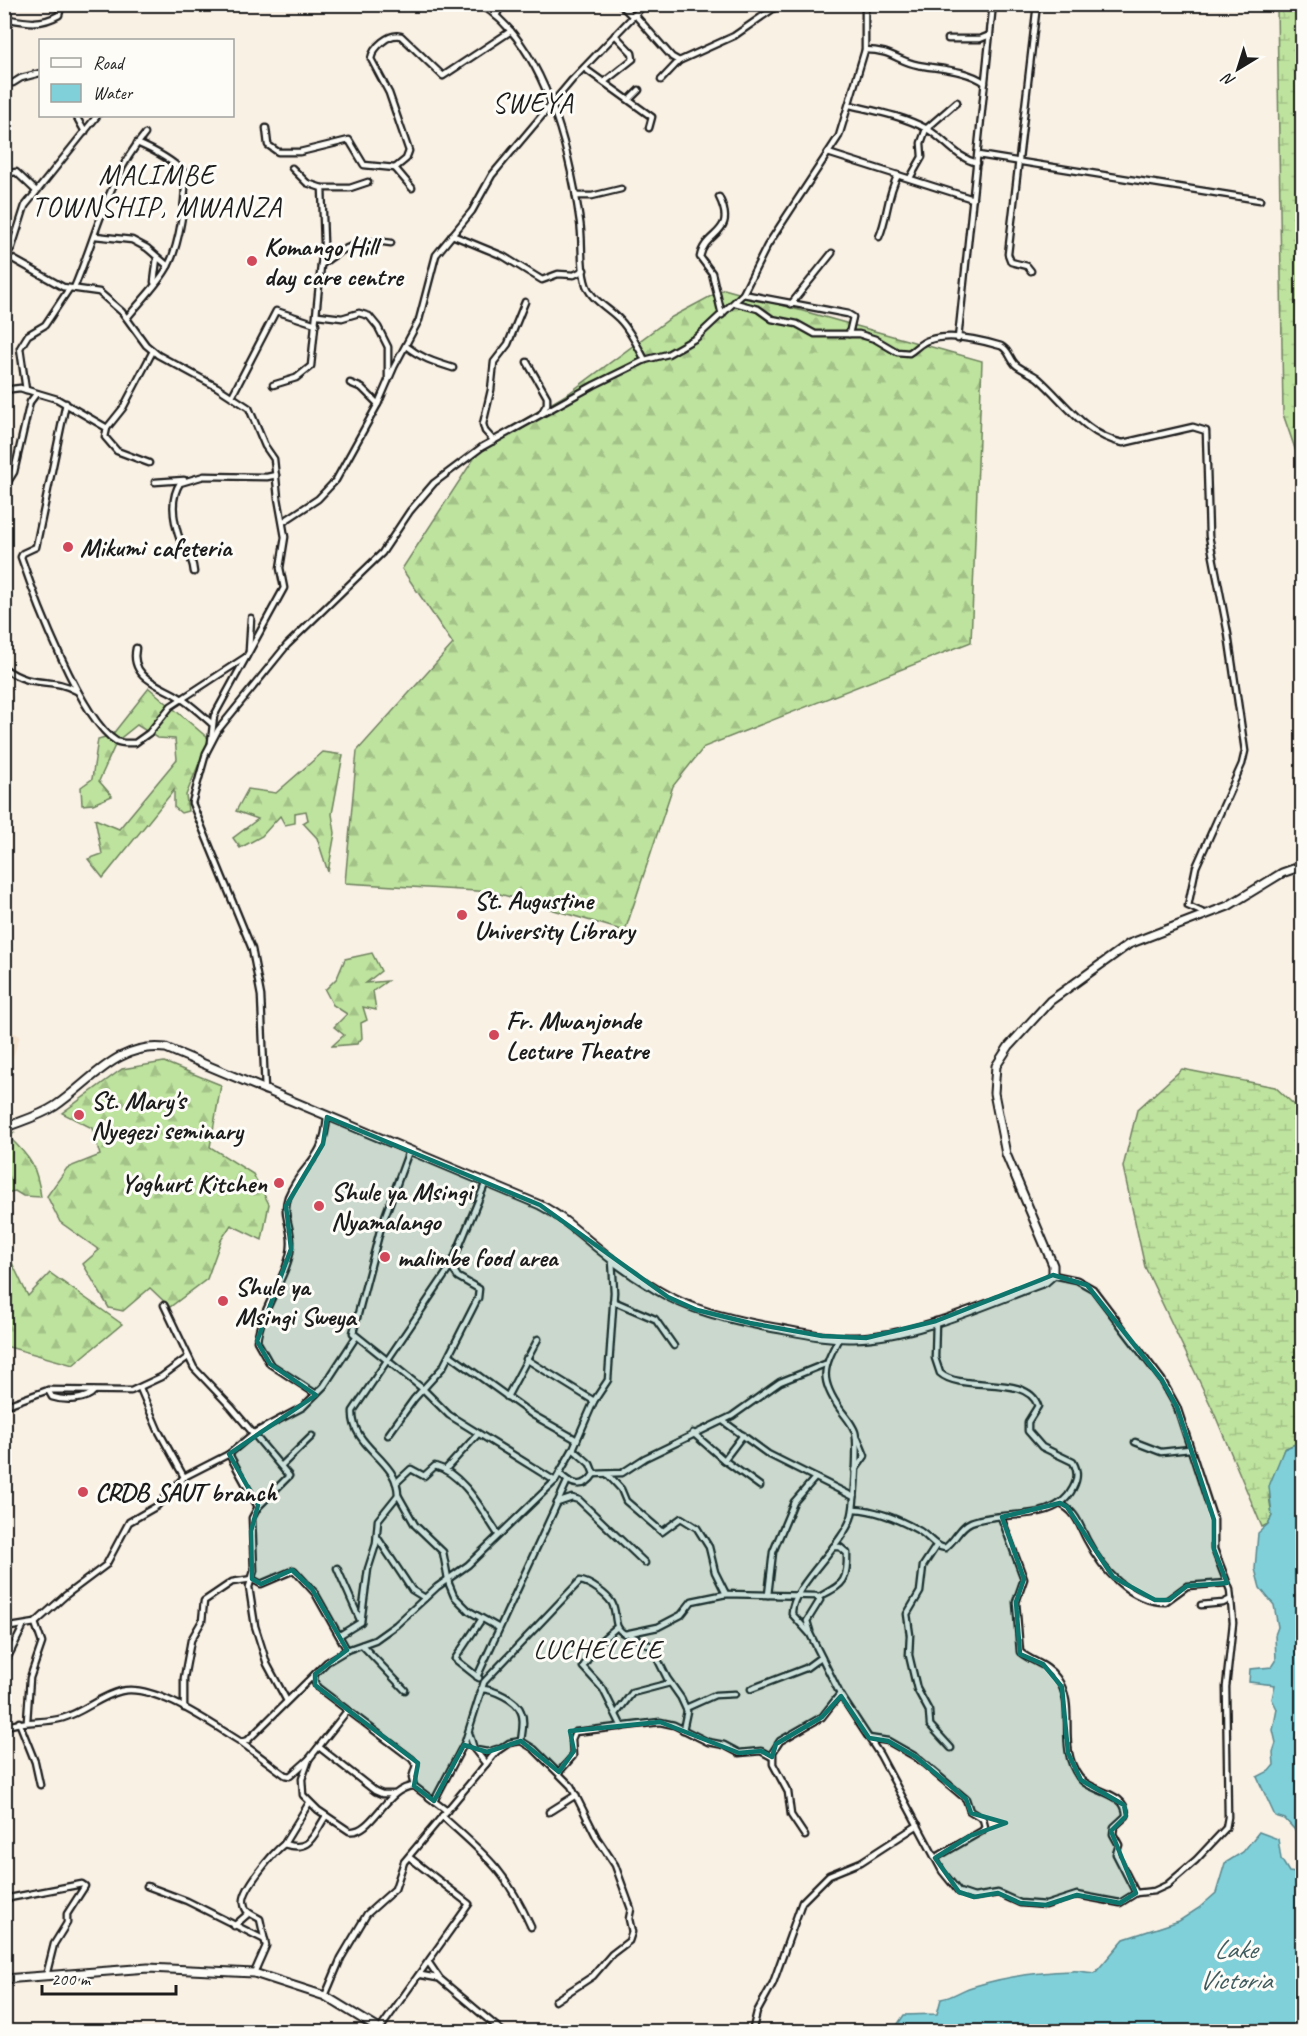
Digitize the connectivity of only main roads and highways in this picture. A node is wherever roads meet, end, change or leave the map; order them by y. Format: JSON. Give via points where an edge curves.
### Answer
{"nodes":[{"id":1,"x":1302,"y":866,"type":"edge"},
{"id":2,"x":4,"y":1128,"type":"edge"},
{"id":3,"x":4,"y":1979,"type":"edge"},
{"id":4,"x":382,"y":2030,"type":"edge"}],
"edges":[{"from":1,"to":2,"type":"main road","via":[[1282,873],[1243,899],[1208,915],[1129,944],[1050,1001],[1023,1027],[996,1066],[994,1093],[1006,1154],[1053,1265],[1053,1275],[1045,1282],[936,1321],[878,1336],[839,1338],[805,1334],[697,1310],[668,1297],[612,1260],[549,1209],[166,1048],[148,1047],[117,1057],[54,1106]]},
{"from":3,"to":4,"type":"main road","via":[[148,1968],[254,1973],[325,1996]]}]}
